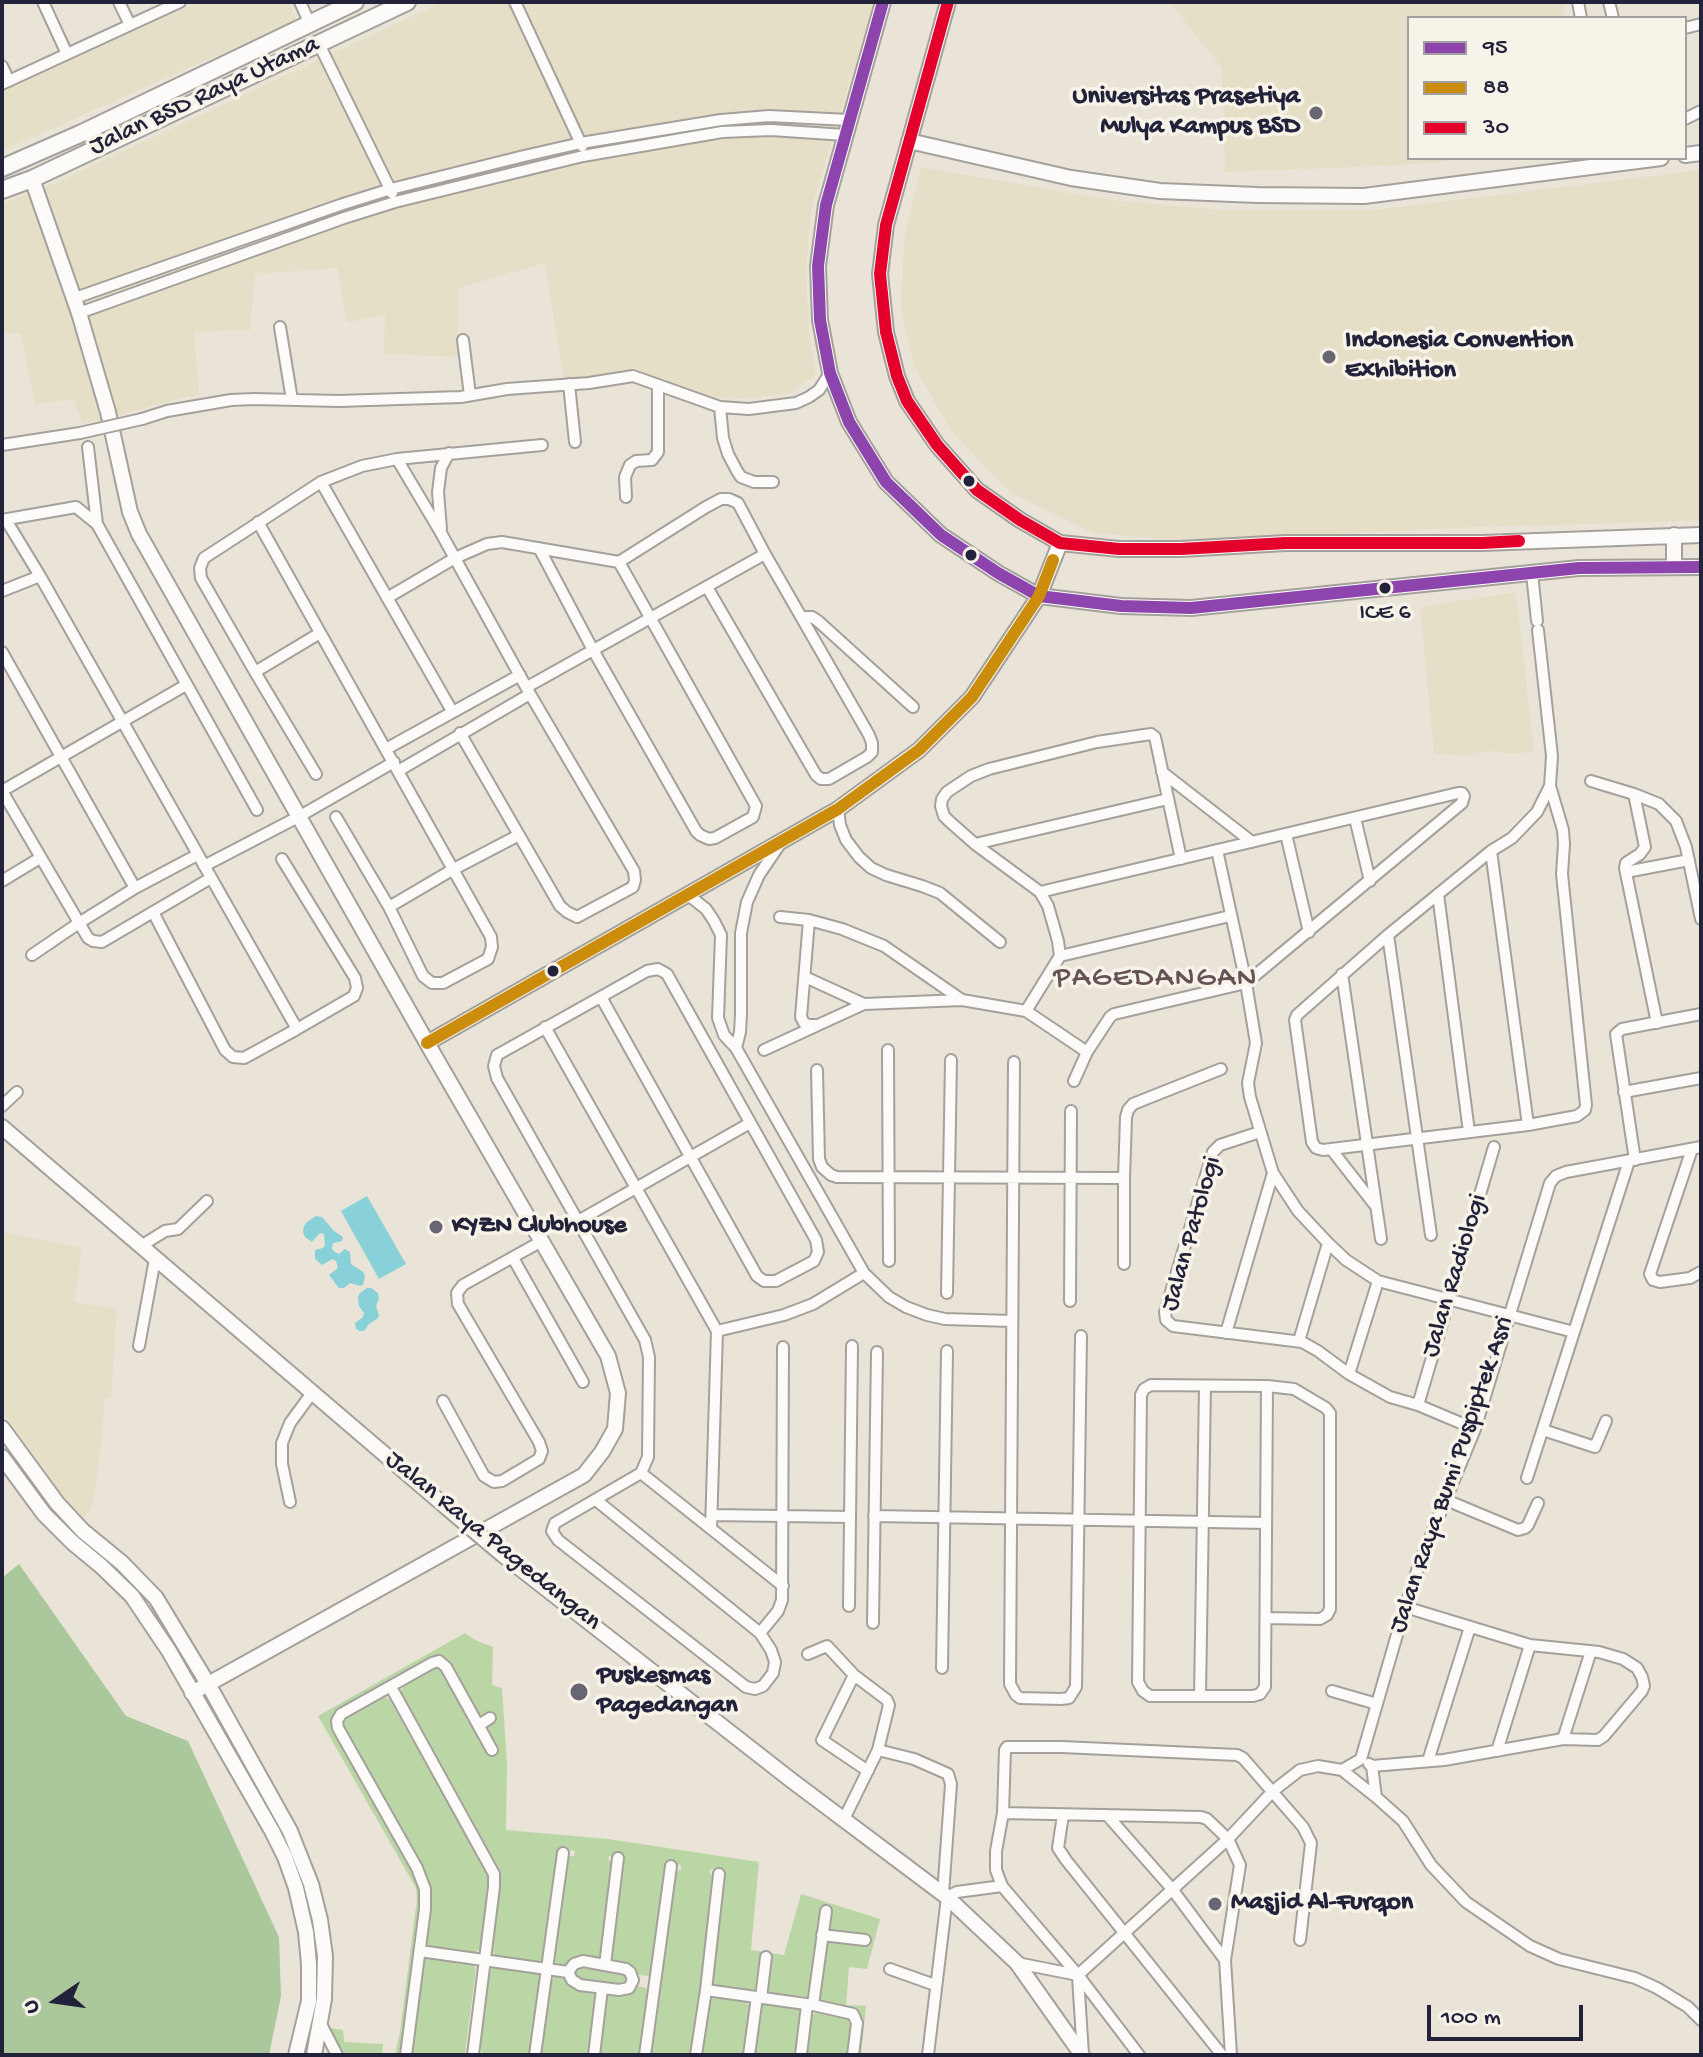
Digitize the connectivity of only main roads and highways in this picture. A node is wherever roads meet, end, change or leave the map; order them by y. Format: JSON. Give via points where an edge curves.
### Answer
{"nodes":[{"id":1,"x":355,"y":2,"type":"edge"},
{"id":2,"x":407,"y":2,"type":"edge"},
{"id":3,"x":2,"y":168,"type":"edge"},
{"id":4,"x":2,"y":190,"type":"edge"}],
"edges":[{"from":1,"to":3,"type":"main road","name":"Jalan BSD Raya Utama"},
{"from":2,"to":4,"type":"main road","name":"Jalan BSD Raya Utama"}]}
